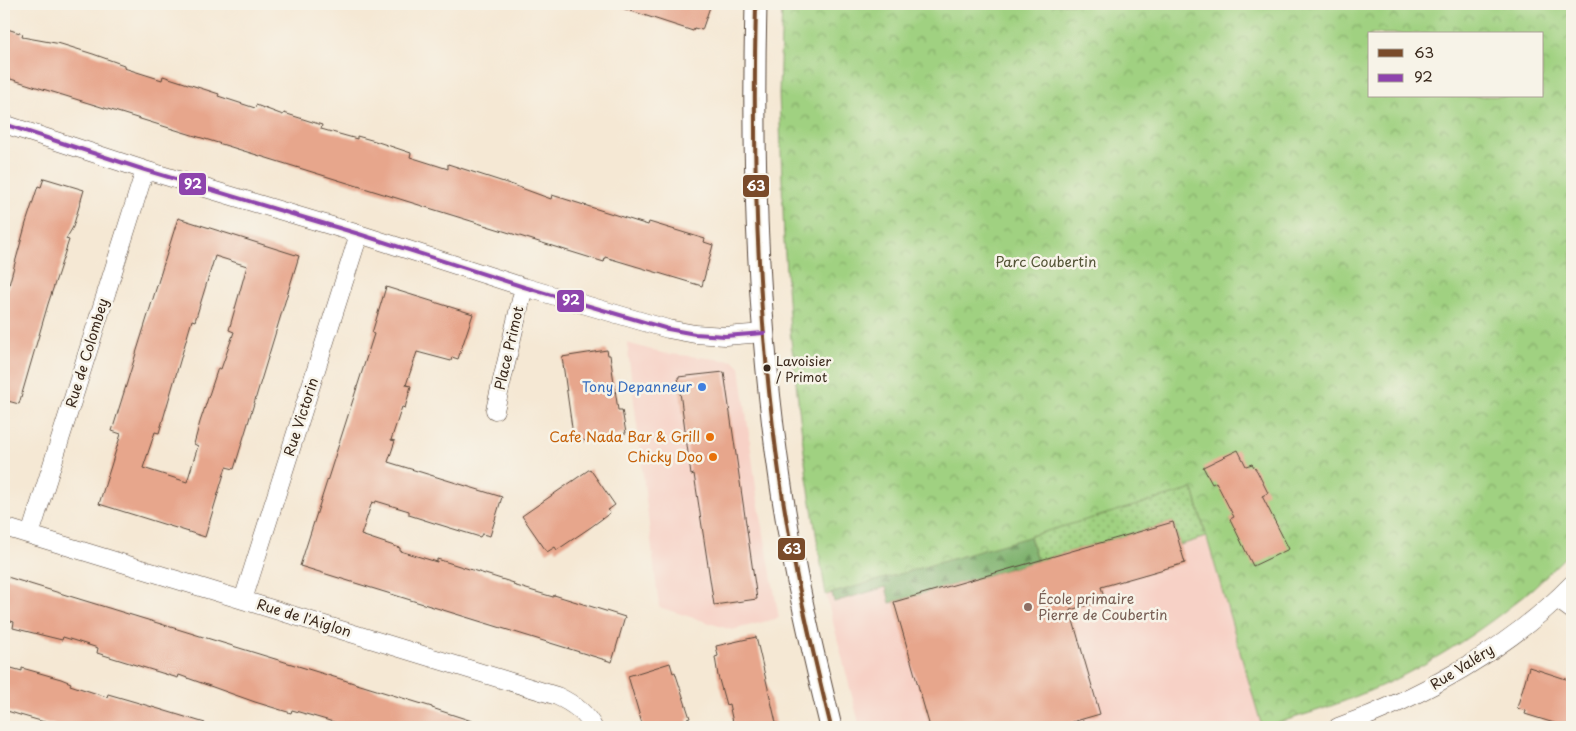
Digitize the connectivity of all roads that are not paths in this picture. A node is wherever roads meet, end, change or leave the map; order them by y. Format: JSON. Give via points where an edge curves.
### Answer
{"nodes":[{"id":1,"x":756,"y":4,"type":"edge"},
{"id":2,"x":4,"y":124,"type":"edge"},
{"id":3,"x":145,"y":170,"type":"junction"},
{"id":4,"x":359,"y":234,"type":"junction"},
{"id":5,"x":524,"y":287,"type":"junction"},
{"id":6,"x":764,"y":333,"type":"junction"},
{"id":7,"x":495,"y":410,"type":"dead end"},
{"id":8,"x":4,"y":527,"type":"edge"},
{"id":9,"x":30,"y":535,"type":"junction"},
{"id":10,"x":1572,"y":584,"type":"edge"},
{"id":11,"x":1557,"y":599,"type":"junction"},
{"id":12,"x":243,"y":600,"type":"junction"},
{"id":13,"x":1572,"y":610,"type":"edge"},
{"id":14,"x":593,"y":727,"type":"edge"},
{"id":15,"x":831,"y":727,"type":"edge"},
{"id":16,"x":1338,"y":727,"type":"edge"}],
"edges":[{"from":1,"to":6,"type":"street","via":[[754,138]]},
{"from":2,"to":3,"type":"street"},
{"from":3,"to":4,"type":"street"},
{"from":3,"to":9,"type":"street","name":"Rue de Colombey"},
{"from":4,"to":5,"type":"street"},
{"from":4,"to":12,"type":"street","name":"Rue Victorin"},
{"from":5,"to":6,"type":"street","via":[[668,329],[718,335]]},
{"from":5,"to":7,"type":"street","name":"Place Primot"},
{"from":6,"to":15,"type":"street","via":[[780,479],[807,632]]},
{"from":8,"to":9,"type":"street","name":"Rue de l'Aiglon"},
{"from":9,"to":12,"type":"street","name":"Rue de l'Aiglon"},
{"from":10,"to":11,"type":"street","name":"Rue Valéry"},
{"from":11,"to":13,"type":"street"},
{"from":11,"to":16,"type":"street","name":"Rue Valéry","via":[[1488,652],[1448,677],[1412,697]]},
{"from":12,"to":14,"type":"street","name":"Rue de l'Aiglon","via":[[557,696],[582,712]]}]}
